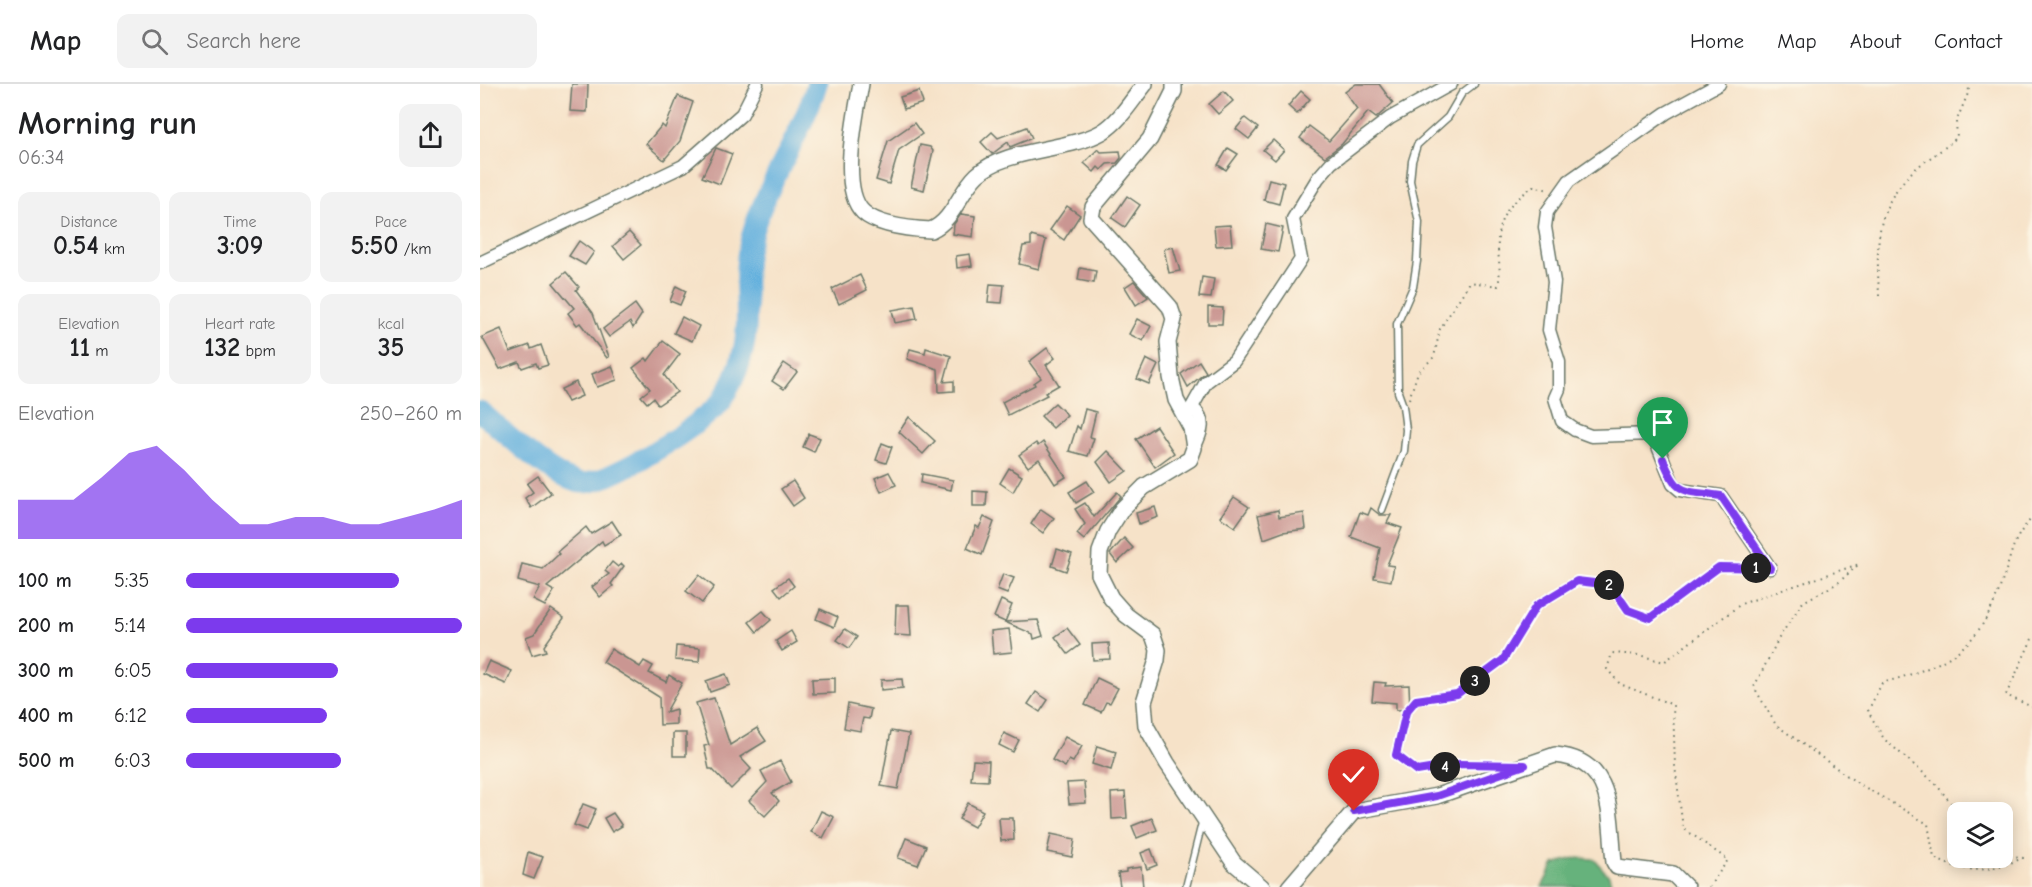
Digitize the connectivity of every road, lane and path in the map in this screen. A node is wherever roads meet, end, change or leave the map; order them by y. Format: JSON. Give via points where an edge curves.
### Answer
{"nodes":[{"id":1,"x":757,"y":84,"type":"edge"},
{"id":2,"x":861,"y":84,"type":"edge"},
{"id":3,"x":1145,"y":84,"type":"edge"},
{"id":4,"x":1174,"y":84,"type":"edge"},
{"id":5,"x":1451,"y":84,"type":"edge"},
{"id":6,"x":1474,"y":84,"type":"edge"},
{"id":7,"x":1719,"y":84,"type":"edge"},
{"id":8,"x":1968,"y":84,"type":"edge"},
{"id":9,"x":1561,"y":193,"type":"junction"},
{"id":10,"x":480,"y":263,"type":"edge"},
{"id":11,"x":1879,"y":296,"type":"dead end"},
{"id":12,"x":1403,"y":406,"type":"junction"},
{"id":13,"x":1194,"y":447,"type":"junction"},
{"id":14,"x":1382,"y":510,"type":"dead end"},
{"id":15,"x":2032,"y":518,"type":"edge"},
{"id":16,"x":1770,"y":568,"type":"joint"},
{"id":17,"x":2032,"y":639,"type":"edge"},
{"id":18,"x":2032,"y":707,"type":"edge"},
{"id":19,"x":1490,"y":764,"type":"dead end"},
{"id":20,"x":1950,"y":802,"type":"edge"},
{"id":21,"x":1203,"y":819,"type":"junction"},
{"id":22,"x":2013,"y":856,"type":"edge"},
{"id":23,"x":2013,"y":862,"type":"edge"},
{"id":24,"x":1947,"y":864,"type":"edge"},
{"id":25,"x":1955,"y":868,"type":"edge"},
{"id":26,"x":1997,"y":868,"type":"edge"},
{"id":27,"x":1186,"y":887,"type":"edge"},
{"id":28,"x":1262,"y":887,"type":"edge"},
{"id":29,"x":1289,"y":887,"type":"edge"},
{"id":30,"x":1686,"y":887,"type":"edge"},
{"id":31,"x":1709,"y":887,"type":"edge"}],
"edges":[{"from":1,"to":10,"type":"street","via":[[742,114],[683,166]]},
{"from":2,"to":3,"type":"street","via":[[852,161],[856,200],[870,216],[920,230],[930,230],[944,222],[978,174],[1018,156],[1101,132],[1115,122]]},
{"from":4,"to":13,"type":"street","via":[[1150,139],[1093,207],[1091,218],[1170,307],[1174,319],[1168,342],[1171,377],[1176,400],[1191,428]]},
{"from":5,"to":13,"type":"street","via":[[1390,118],[1331,163],[1318,178],[1293,219],[1301,259],[1234,361],[1206,382],[1192,407],[1199,414],[1203,429]]},
{"from":6,"to":12,"type":"lane","via":[[1462,93],[1448,117],[1417,145],[1412,161],[1410,181],[1419,222],[1413,287],[1397,324],[1398,392]]},
{"from":7,"to":9,"type":"street","via":[[1666,113],[1569,181]]},
{"from":8,"to":11,"type":"path","via":[[1970,91],[1956,122],[1957,137],[1913,170],[1885,205],[1877,236]]},
{"from":9,"to":12,"type":"path","via":[[1533,186],[1509,207],[1499,225],[1502,272],[1498,286],[1470,282],[1440,329],[1434,357],[1418,372],[1406,408]]},
{"from":9,"to":16,"type":"street","via":[[1547,212],[1545,227],[1554,282],[1549,330],[1559,362],[1555,398],[1562,421],[1591,436],[1653,434],[1673,484],[1680,490],[1721,496]]},
{"from":12,"to":14,"type":"lane","via":[[1404,451]]},
{"from":13,"to":21,"type":"street","via":[[1190,459],[1144,487],[1122,508],[1108,531],[1098,564],[1111,598],[1153,635],[1158,650],[1144,702],[1146,726]]},
{"from":15,"to":20,"type":"path","via":[[2016,536],[2003,581],[1980,632],[1953,656],[1909,676],[1882,683],[1868,711],[1884,739],[1935,783]]},
{"from":16,"to":19,"type":"path","via":[[1719,567],[1650,618],[1628,610],[1611,585],[1577,581],[1536,606],[1503,660],[1457,694],[1416,700],[1406,712],[1396,755],[1417,771]]},
{"from":17,"to":18,"type":"path","via":[[2006,695]]},
{"from":21,"to":27,"type":"lane"},
{"from":21,"to":28,"type":"street","via":[[1234,863]]},
{"from":22,"to":23,"type":"path","via":[[2023,858]]},
{"from":24,"to":31,"type":"path","via":[[1934,858],[1928,824],[1856,782],[1776,725],[1754,687],[1803,602],[1838,583],[1859,564],[1741,604],[1664,662],[1612,653],[1607,669],[1620,684],[1673,705],[1683,828],[1728,860]]},
{"from":25,"to":26,"type":"path"},
{"from":29,"to":30,"type":"street","via":[[1354,811],[1437,796],[1555,755],[1584,761],[1598,774],[1608,805],[1617,867],[1673,874]]}]}
